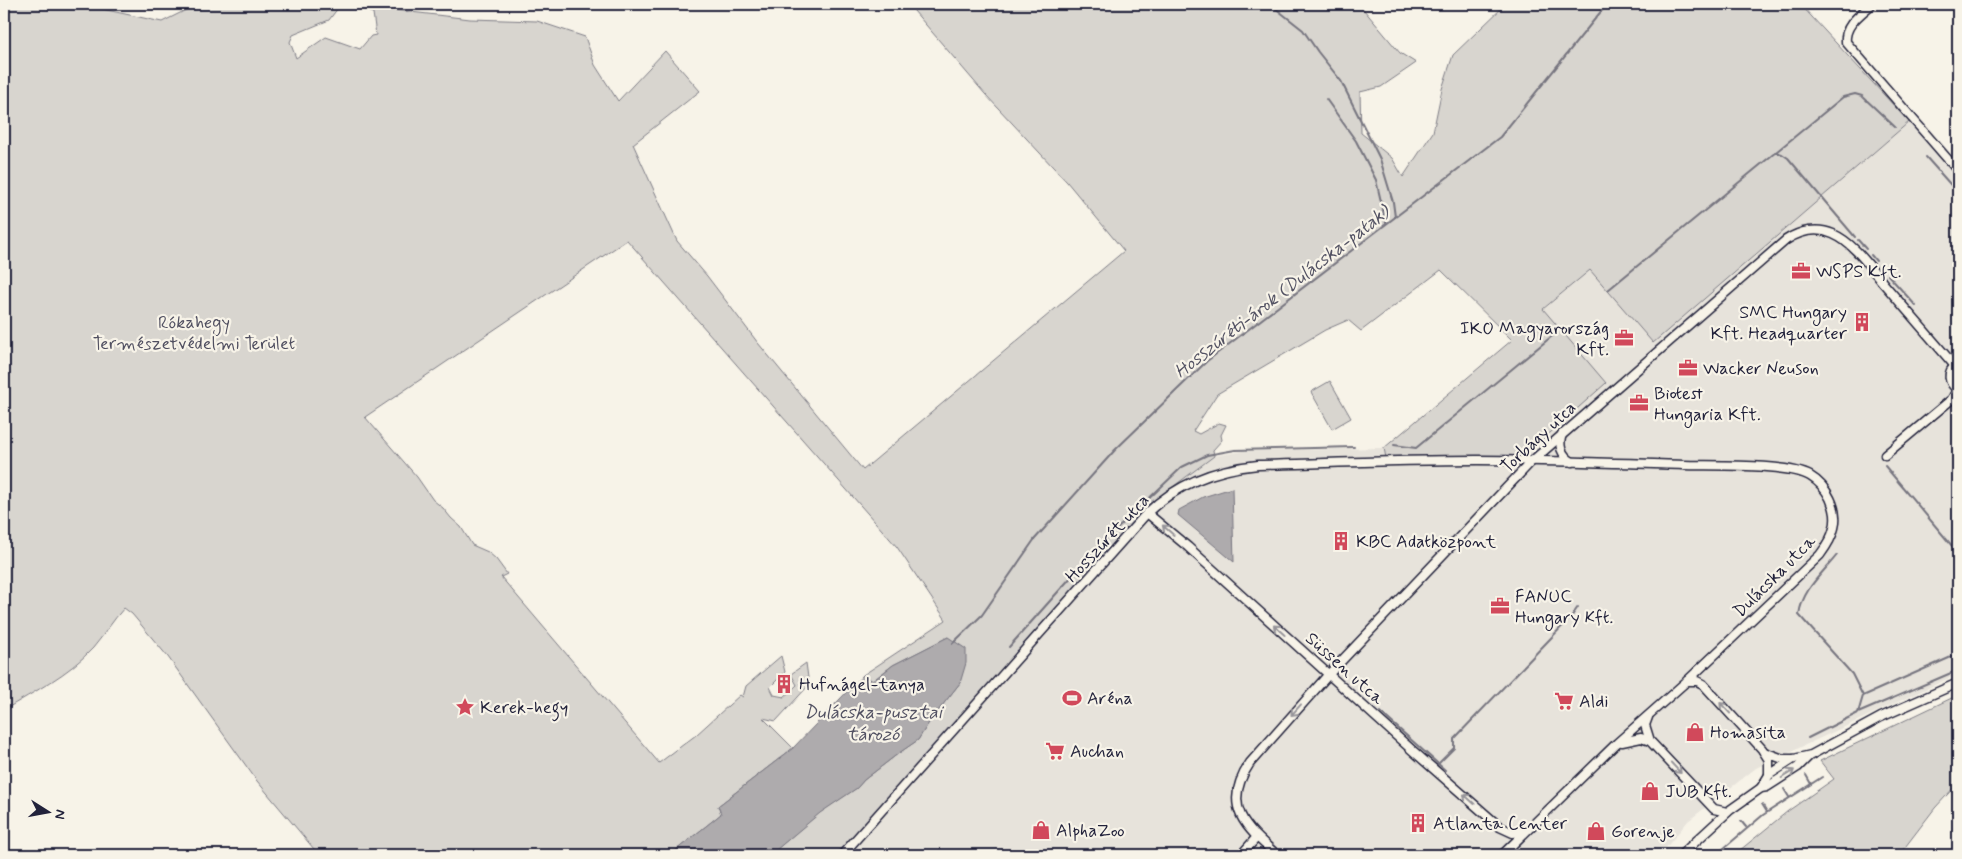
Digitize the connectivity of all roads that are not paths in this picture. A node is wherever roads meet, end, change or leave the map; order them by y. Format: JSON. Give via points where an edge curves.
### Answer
{"nodes":[{"id":1,"x":1872,"y":4,"type":"edge"},
{"id":2,"x":1958,"y":171,"type":"edge"},
{"id":3,"x":1956,"y":364,"type":"edge"},
{"id":4,"x":1958,"y":390,"type":"edge"},
{"id":5,"x":1562,"y":433,"type":"junction"},
{"id":6,"x":1884,"y":455,"type":"dead end"},
{"id":7,"x":1531,"y":462,"type":"junction"},
{"id":8,"x":1572,"y":462,"type":"junction"},
{"id":9,"x":1147,"y":513,"type":"junction"},
{"id":10,"x":1704,"y":664,"type":"junction"},
{"id":11,"x":1329,"y":674,"type":"junction"},
{"id":12,"x":1687,"y":681,"type":"junction"},
{"id":13,"x":1958,"y":683,"type":"edge"},
{"id":14,"x":1702,"y":684,"type":"junction"},
{"id":15,"x":1648,"y":715,"type":"junction"},
{"id":16,"x":1650,"y":741,"type":"junction"},
{"id":17,"x":1617,"y":743,"type":"junction"},
{"id":18,"x":1764,"y":752,"type":"junction"},
{"id":19,"x":1811,"y":755,"type":"junction"},
{"id":20,"x":1794,"y":759,"type":"junction"},
{"id":21,"x":1770,"y":775,"type":"junction"},
{"id":22,"x":1761,"y":788,"type":"junction"},
{"id":23,"x":1707,"y":803,"type":"junction"},
{"id":24,"x":1727,"y":812,"type":"junction"},
{"id":25,"x":1527,"y":830,"type":"junction"},
{"id":26,"x":1708,"y":831,"type":"junction"},
{"id":27,"x":1257,"y":838,"type":"junction"},
{"id":28,"x":842,"y":855,"type":"edge"},
{"id":29,"x":1241,"y":855,"type":"edge"},
{"id":30,"x":1277,"y":855,"type":"edge"},
{"id":31,"x":1502,"y":855,"type":"edge"},
{"id":32,"x":1681,"y":855,"type":"edge"}],
"edges":[{"from":1,"to":2,"type":"street","via":[[1850,25],[1846,42]]},
{"from":3,"to":4,"type":"street","name":"Torbágy utca","via":[[1950,370],[1950,381]]},
{"from":3,"to":5,"type":"street","name":"Torbágy utca","via":[[1848,243],[1827,232],[1806,231],[1792,236],[1776,248]]},
{"from":4,"to":6,"type":"street"},
{"from":5,"to":7,"type":"street","name":"Torbágy utca"},
{"from":5,"to":8,"type":"street","via":[[1561,449]]},
{"from":7,"to":8,"type":"street","name":"Dulácska utca"},
{"from":7,"to":9,"type":"street","name":"Hosszúrét utca","via":[[1423,461],[1231,468],[1182,487]]},
{"from":7,"to":11,"type":"street","name":"Torbágy utca"},
{"from":8,"to":10,"type":"street","name":"Dulácska utca","via":[[1784,469],[1810,476],[1823,486],[1832,501],[1835,516],[1829,543]]},
{"from":11,"to":9,"type":"street","name":"Süssen utca","one_way":true},
{"from":9,"to":28,"type":"street","name":"Hosszúrét utca"},
{"from":10,"to":12,"type":"street","name":"Dulácska utca"},
{"from":10,"to":14,"type":"street"},
{"from":25,"to":11,"type":"street","name":"Süssen utca","one_way":true,"via":[[1514,833],[1500,827]]},
{"from":11,"to":27,"type":"street","name":"Torbágy utca","one_way":true,"via":[[1260,750],[1240,777],[1238,808],[1246,826]]},
{"from":12,"to":14,"type":"street"},
{"from":12,"to":15,"type":"street","name":"Dulácska utca"},
{"from":13,"to":19,"type":"street","via":[[1881,717]]},
{"from":18,"to":14,"type":"street","one_way":true},
{"from":15,"to":16,"type":"street","via":[[1645,725]]},
{"from":15,"to":17,"type":"street","name":"Dulácska utca"},
{"from":16,"to":17,"type":"street","via":[[1640,738]]},
{"from":16,"to":23,"type":"street","one_way":true},
{"from":17,"to":25,"type":"street","name":"Dulácska utca"},
{"from":18,"to":20,"type":"street"},
{"from":18,"to":21,"type":"street","via":[[1769,760]]},
{"from":19,"to":20,"type":"street"},
{"from":22,"to":19,"type":"street","one_way":true,"via":[[1798,767]]},
{"from":20,"to":21,"type":"street"},
{"from":21,"to":22,"type":"street"},
{"from":22,"to":24,"type":"street"},
{"from":23,"to":24,"type":"street","via":[[1714,809]]},
{"from":23,"to":26,"type":"street","via":[[1711,820]]},
{"from":24,"to":26,"type":"street"},
{"from":25,"to":31,"type":"street","name":"Dulácska utca"},
{"from":26,"to":32,"type":"street"},
{"from":27,"to":29,"type":"street"},
{"from":27,"to":30,"type":"street","name":"Torbágy utca"}]}
